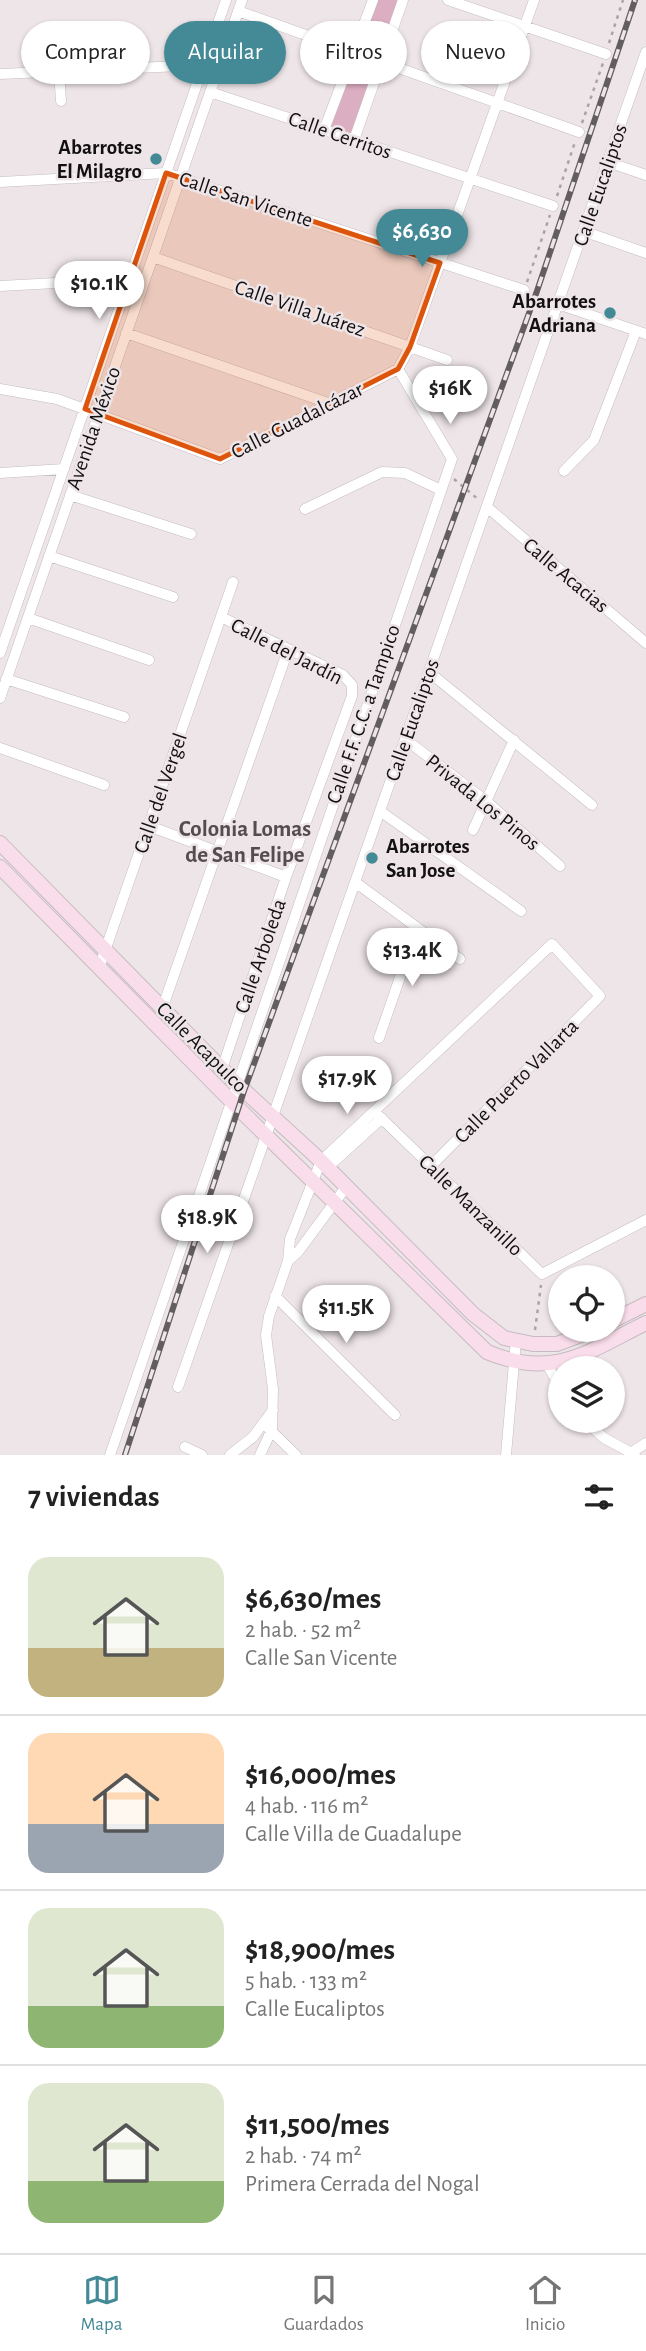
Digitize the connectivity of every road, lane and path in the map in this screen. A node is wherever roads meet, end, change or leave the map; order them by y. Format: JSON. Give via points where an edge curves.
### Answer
{"nodes":[{"id":1,"x":226,"y":0,"type":"edge"},
{"id":2,"x":242,"y":0,"type":"edge"},
{"id":3,"x":373,"y":0,"type":"edge"},
{"id":4,"x":402,"y":0,"type":"edge"},
{"id":5,"x":448,"y":0,"type":"edge"},
{"id":6,"x":534,"y":0,"type":"edge"},
{"id":7,"x":623,"y":0,"type":"edge"},
{"id":8,"x":238,"y":11,"type":"junction"},
{"id":9,"x":219,"y":21,"type":"edge"},
{"id":10,"x":365,"y":21,"type":"edge"},
{"id":11,"x":395,"y":21,"type":"edge"},
{"id":12,"x":509,"y":21,"type":"edge"},
{"id":13,"x":526,"y":21,"type":"edge"},
{"id":14,"x":530,"y":28,"type":"edge"},
{"id":15,"x":300,"y":33,"type":"edge"},
{"id":16,"x":646,"y":52,"type":"edge"},
{"id":17,"x":606,"y":54,"type":"junction"},
{"id":18,"x":407,"y":71,"type":"edge"},
{"id":19,"x":21,"y":73,"type":"edge"},
{"id":20,"x":0,"y":74,"type":"edge"},
{"id":21,"x":60,"y":84,"type":"edge"},
{"id":22,"x":197,"y":84,"type":"edge"},
{"id":23,"x":341,"y":84,"type":"edge"},
{"id":24,"x":373,"y":84,"type":"edge"},
{"id":25,"x":504,"y":84,"type":"edge"},
{"id":26,"x":210,"y":92,"type":"junction"},
{"id":27,"x":61,"y":101,"type":"dead end"},
{"id":28,"x":497,"y":103,"type":"junction"},
{"id":29,"x":324,"y":130,"type":"junction"},
{"id":30,"x":579,"y":132,"type":"junction"},
{"id":31,"x":354,"y":140,"type":"junction"},
{"id":32,"x":608,"y":162,"type":"junction"},
{"id":33,"x":166,"y":173,"type":"junction"},
{"id":34,"x":646,"y":175,"type":"edge"},
{"id":35,"x":180,"y":178,"type":"junction"},
{"id":36,"x":470,"y":178,"type":"junction"},
{"id":37,"x":0,"y":181,"type":"edge"},
{"id":38,"x":553,"y":206,"type":"junction"},
{"id":39,"x":583,"y":231,"type":"junction"},
{"id":40,"x":646,"y":253,"type":"edge"},
{"id":41,"x":153,"y":257,"type":"junction"},
{"id":42,"x":440,"y":262,"type":"junction"},
{"id":43,"x":130,"y":279,"type":"junction"},
{"id":44,"x":0,"y":286,"type":"edge"},
{"id":45,"x":524,"y":290,"type":"junction"},
{"id":46,"x":558,"y":304,"type":"junction"},
{"id":47,"x":641,"y":332,"type":"edge"},
{"id":48,"x":126,"y":333,"type":"junction"},
{"id":49,"x":410,"y":347,"type":"junction"},
{"id":50,"x":447,"y":360,"type":"dead end"},
{"id":51,"x":398,"y":369,"type":"junction"},
{"id":52,"x":0,"y":389,"type":"edge"},
{"id":53,"x":331,"y":404,"type":"junction"},
{"id":54,"x":85,"y":409,"type":"junction"},
{"id":55,"x":98,"y":414,"type":"junction"},
{"id":56,"x":64,"y":469,"type":"junction"},
{"id":57,"x":564,"y":471,"type":"dead end"},
{"id":58,"x":0,"y":473,"type":"edge"},
{"id":59,"x":447,"y":474,"type":"junction"},
{"id":60,"x":441,"y":490,"type":"junction"},
{"id":61,"x":70,"y":495,"type":"junction"},
{"id":62,"x":486,"y":507,"type":"junction"},
{"id":63,"x":305,"y":509,"type":"dead end"},
{"id":64,"x":191,"y":534,"type":"dead end"},
{"id":65,"x":49,"y":556,"type":"junction"},
{"id":66,"x":233,"y":582,"type":"dead end"},
{"id":67,"x":173,"y":597,"type":"dead end"},
{"id":68,"x":221,"y":617,"type":"junction"},
{"id":69,"x":28,"y":618,"type":"junction"},
{"id":70,"x":646,"y":643,"type":"edge"},
{"id":71,"x":288,"y":650,"type":"junction"},
{"id":72,"x":0,"y":653,"type":"edge"},
{"id":73,"x":149,"y":660,"type":"dead end"},
{"id":74,"x":429,"y":672,"type":"junction"},
{"id":75,"x":6,"y":679,"type":"junction"},
{"id":76,"x":352,"y":685,"type":"joint"},
{"id":77,"x":0,"y":698,"type":"edge"},
{"id":78,"x":124,"y":717,"type":"dead end"},
{"id":79,"x":405,"y":739,"type":"junction"},
{"id":80,"x":514,"y":740,"type":"junction"},
{"id":81,"x":0,"y":748,"type":"edge"},
{"id":82,"x":104,"y":785,"type":"dead end"},
{"id":83,"x":486,"y":801,"type":"junction"},
{"id":84,"x":592,"y":806,"type":"dead end"},
{"id":85,"x":380,"y":811,"type":"junction"},
{"id":86,"x":149,"y":826,"type":"junction"},
{"id":87,"x":473,"y":830,"type":"dead end"},
{"id":88,"x":0,"y":843,"type":"edge"},
{"id":89,"x":220,"y":853,"type":"junction"},
{"id":90,"x":560,"y":866,"type":"dead end"},
{"id":91,"x":0,"y":868,"type":"edge"},
{"id":92,"x":286,"y":877,"type":"junction"},
{"id":93,"x":355,"y":882,"type":"junction"},
{"id":94,"x":521,"y":911,"type":"dead end"},
{"id":95,"x":417,"y":928,"type":"junction"},
{"id":96,"x":106,"y":949,"type":"junction"},
{"id":97,"x":460,"y":959,"type":"dead end"},
{"id":98,"x":99,"y":968,"type":"junction"},
{"id":99,"x":163,"y":1008,"type":"junction"},
{"id":100,"x":155,"y":1025,"type":"junction"},
{"id":101,"x":379,"y":1038,"type":"dead end"},
{"id":102,"x":222,"y":1069,"type":"junction"},
{"id":103,"x":236,"y":1083,"type":"junction"},
{"id":104,"x":231,"y":1100,"type":"junction"},
{"id":105,"x":378,"y":1115,"type":"junction"},
{"id":106,"x":273,"y":1116,"type":"junction"},
{"id":107,"x":266,"y":1134,"type":"junction"},
{"id":108,"x":324,"y":1165,"type":"junction"},
{"id":109,"x":431,"y":1166,"type":"junction"},
{"id":110,"x":314,"y":1180,"type":"junction"},
{"id":111,"x":346,"y":1187,"type":"junction"},
{"id":112,"x":334,"y":1199,"type":"junction"},
{"id":113,"x":646,"y":1220,"type":"edge"},
{"id":114,"x":296,"y":1223,"type":"junction"},
{"id":115,"x":313,"y":1229,"type":"junction"},
{"id":116,"x":288,"y":1261,"type":"junction"},
{"id":117,"x":542,"y":1275,"type":"junction"},
{"id":118,"x":275,"y":1296,"type":"junction"},
{"id":119,"x":646,"y":1304,"type":"edge"},
{"id":120,"x":625,"y":1314,"type":"edge"},
{"id":121,"x":646,"y":1323,"type":"edge"},
{"id":122,"x":516,"y":1340,"type":"junction"},
{"id":123,"x":562,"y":1342,"type":"edge"},
{"id":124,"x":533,"y":1344,"type":"junction"},
{"id":125,"x":580,"y":1356,"type":"edge"},
{"id":126,"x":513,"y":1363,"type":"junction"},
{"id":127,"x":548,"y":1366,"type":"edge"},
{"id":128,"x":178,"y":1387,"type":"dead end"},
{"id":129,"x":395,"y":1415,"type":"dead end"},
{"id":130,"x":268,"y":1427,"type":"junction"},
{"id":131,"x":598,"y":1433,"type":"edge"},
{"id":132,"x":646,"y":1443,"type":"edge"},
{"id":133,"x":185,"y":1447,"type":"dead end"},
{"id":134,"x":631,"y":1454,"type":"edge"},
{"id":135,"x":110,"y":1455,"type":"edge"},
{"id":136,"x":202,"y":1455,"type":"edge"},
{"id":137,"x":230,"y":1455,"type":"edge"},
{"id":138,"x":260,"y":1455,"type":"edge"},
{"id":139,"x":296,"y":1455,"type":"edge"},
{"id":140,"x":506,"y":1455,"type":"edge"}],
"edges":[{"from":1,"to":9,"type":"street","name":"Avenida México"},
{"from":2,"to":8,"type":"street","name":"Avenida México"},
{"from":3,"to":10,"type":"street"},
{"from":4,"to":11,"type":"street"},
{"from":5,"to":12,"type":"street"},
{"from":6,"to":13,"type":"street"},
{"from":7,"to":17,"type":"path"},
{"from":8,"to":15,"type":"street"},
{"from":8,"to":26,"type":"street","name":"Avenida México"},
{"from":14,"to":17,"type":"street"},
{"from":16,"to":32,"type":"street","name":"Calle Eucaliptos"},
{"from":17,"to":30,"type":"path"},
{"from":18,"to":28,"type":"street"},
{"from":19,"to":20,"type":"street"},
{"from":21,"to":27,"type":"street"},
{"from":22,"to":33,"type":"street","name":"Avenida México"},
{"from":23,"to":29,"type":"street"},
{"from":24,"to":31,"type":"street"},
{"from":25,"to":28,"type":"street"},
{"from":26,"to":29,"type":"street","name":"Calle Cerritos"},
{"from":26,"to":35,"type":"street","name":"Avenida México"},
{"from":28,"to":30,"type":"street"},
{"from":28,"to":36,"type":"street"},
{"from":29,"to":31,"type":"street","name":"Calle Cerritos"},
{"from":30,"to":38,"type":"path"},
{"from":31,"to":36,"type":"street","name":"Calle Cerritos"},
{"from":32,"to":34,"type":"street"},
{"from":32,"to":39,"type":"street","name":"Calle Eucaliptos"},
{"from":33,"to":35,"type":"street","name":"Calle San Vicente"},
{"from":33,"to":37,"type":"street","name":"Calle San Vicente"},
{"from":33,"to":43,"type":"street","name":"Avenida México"},
{"from":35,"to":41,"type":"street","name":"Avenida México"},
{"from":35,"to":42,"type":"street","name":"Calle San Vicente"},
{"from":36,"to":38,"type":"street","name":"Calle Cerritos"},
{"from":36,"to":42,"type":"street"},
{"from":38,"to":45,"type":"path"},
{"from":39,"to":40,"type":"street"},
{"from":39,"to":46,"type":"street","name":"Calle Eucaliptos"},
{"from":41,"to":48,"type":"street","name":"Avenida México"},
{"from":41,"to":49,"type":"street","name":"Calle Villa Juárez"},
{"from":42,"to":45,"type":"street","name":"Calle San Vicente"},
{"from":42,"to":49,"type":"street"},
{"from":43,"to":44,"type":"street"},
{"from":43,"to":54,"type":"street","name":"Avenida México"},
{"from":45,"to":46,"type":"path"},
{"from":46,"to":47,"type":"street"},
{"from":46,"to":62,"type":"street","name":"Calle Eucaliptos"},
{"from":47,"to":57,"type":"street","via":[[594,440]]},
{"from":48,"to":53,"type":"street"},
{"from":48,"to":55,"type":"street","name":"Avenida México"},
{"from":49,"to":50,"type":"street","name":"Calle Villa Juárez"},
{"from":49,"to":51,"type":"street"},
{"from":51,"to":53,"type":"street","name":"Calle Guadalcázar"},
{"from":51,"to":59,"type":"street","via":[[452,459]]},
{"from":52,"to":54,"type":"street"},
{"from":53,"to":55,"type":"street","name":"Calle Guadalcázar","via":[[220,459]]},
{"from":54,"to":55,"type":"street"},
{"from":54,"to":56,"type":"street","name":"Avenida México"},
{"from":55,"to":61,"type":"street","name":"Avenida México"},
{"from":56,"to":58,"type":"street"},
{"from":56,"to":72,"type":"street","name":"Avenida México"},
{"from":59,"to":60,"type":"street","name":"Calle F.F. C.C. a Tampico"},
{"from":59,"to":62,"type":"path"},
{"from":60,"to":63,"type":"street","via":[[405,473],[382,472]]},
{"from":60,"to":103,"type":"street","name":"Calle F.F. C.C. a Tampico"},
{"from":61,"to":64,"type":"street"},
{"from":61,"to":65,"type":"street","name":"Avenida México"},
{"from":62,"to":70,"type":"street","name":"Calle Acacias"},
{"from":62,"to":74,"type":"street","name":"Calle Eucaliptos"},
{"from":65,"to":67,"type":"street"},
{"from":65,"to":69,"type":"street","name":"Avenida México"},
{"from":66,"to":68,"type":"street","name":"Calle del Vergel"},
{"from":68,"to":71,"type":"street","name":"Calle del Jardín"},
{"from":68,"to":86,"type":"street","name":"Calle del Vergel"},
{"from":69,"to":73,"type":"street"},
{"from":69,"to":75,"type":"street","name":"Avenida México"},
{"from":71,"to":76,"type":"street","name":"Calle del Jardín","via":[[343,675]]},
{"from":71,"to":89,"type":"street"},
{"from":74,"to":79,"type":"street","name":"Calle Eucaliptos"},
{"from":74,"to":80,"type":"street"},
{"from":75,"to":77,"type":"street","name":"Avenida México"},
{"from":75,"to":78,"type":"street"},
{"from":76,"to":92,"type":"street","name":"Calle Arboleda","via":[[352,696]]},
{"from":79,"to":83,"type":"street","name":"Privada Los Pinos"},
{"from":79,"to":85,"type":"street","name":"Calle Eucaliptos"},
{"from":80,"to":83,"type":"street"},
{"from":80,"to":84,"type":"street"},
{"from":81,"to":82,"type":"street"},
{"from":83,"to":87,"type":"street"},
{"from":83,"to":90,"type":"street","name":"Privada Los Pinos"},
{"from":85,"to":93,"type":"street","name":"Calle Eucaliptos"},
{"from":85,"to":94,"type":"street"},
{"from":86,"to":89,"type":"street"},
{"from":86,"to":96,"type":"street","name":"Calle del Vergel"},
{"from":88,"to":96,"type":"street","name":"Calle Acapulco"},
{"from":89,"to":92,"type":"street"},
{"from":89,"to":99,"type":"street"},
{"from":91,"to":98,"type":"street","name":"Calle Acapulco"},
{"from":92,"to":102,"type":"street","name":"Calle Arboleda"},
{"from":93,"to":95,"type":"street"},
{"from":93,"to":106,"type":"street","name":"Calle Eucaliptos"},
{"from":95,"to":97,"type":"street"},
{"from":95,"to":101,"type":"street"},
{"from":96,"to":98,"type":"street","name":"Calle del Vergel"},
{"from":96,"to":99,"type":"street","name":"Calle Acapulco"},
{"from":98,"to":100,"type":"street","name":"Calle Acapulco"},
{"from":99,"to":100,"type":"street"},
{"from":99,"to":102,"type":"street","name":"Calle Acapulco"},
{"from":100,"to":104,"type":"street","name":"Calle Acapulco"},
{"from":102,"to":103,"type":"street","name":"Calle Acapulco"},
{"from":103,"to":104,"type":"street","name":"Calle F.F. C.C. a Tampico"},
{"from":103,"to":106,"type":"street","name":"Calle Acapulco"},
{"from":104,"to":107,"type":"street","name":"Calle Acapulco"},
{"from":104,"to":135,"type":"street","name":"Calle F.F. C.C. a Tampico"},
{"from":105,"to":108,"type":"street"},
{"from":105,"to":109,"type":"street","name":"Calle Manzanillo"},
{"from":105,"to":109,"type":"street","name":"Calle Puerto Vallarta","via":[[552,944],[600,996]]},
{"from":106,"to":107,"type":"street","name":"Calle Eucaliptos"},
{"from":106,"to":108,"type":"street","name":"Calle Acapulco"},
{"from":107,"to":110,"type":"street","name":"Calle Acapulco"},
{"from":107,"to":128,"type":"street","name":"Calle Eucaliptos"},
{"from":108,"to":110,"type":"street"},
{"from":108,"to":111,"type":"street","name":"Calle Acapulco"},
{"from":109,"to":117,"type":"street","name":"Calle Manzanillo"},
{"from":110,"to":112,"type":"street","name":"Calle Acapulco"},
{"from":110,"to":114,"type":"street"},
{"from":111,"to":112,"type":"street"},
{"from":111,"to":122,"type":"street","name":"Calle Acapulco","via":[[473,1314],[504,1338]]},
{"from":112,"to":115,"type":"street"},
{"from":112,"to":126,"type":"street","name":"Calle Acapulco","via":[[487,1352]]},
{"from":113,"to":117,"type":"street"},
{"from":114,"to":115,"type":"street"},
{"from":114,"to":116,"type":"street"},
{"from":115,"to":116,"type":"street"},
{"from":116,"to":118,"type":"street"},
{"from":117,"to":124,"type":"path"},
{"from":118,"to":129,"type":"street"},
{"from":118,"to":130,"type":"street","via":[[266,1335],[274,1408]]},
{"from":119,"to":120,"type":"street"},
{"from":121,"to":125,"type":"street"},
{"from":122,"to":124,"type":"street","name":"Calle Acapulco"},
{"from":122,"to":126,"type":"street"},
{"from":123,"to":124,"type":"street","name":"Calle Acapulco"},
{"from":126,"to":127,"type":"street"},
{"from":126,"to":140,"type":"street"},
{"from":130,"to":137,"type":"street"},
{"from":130,"to":138,"type":"street"},
{"from":130,"to":139,"type":"street"},
{"from":131,"to":134,"type":"street"},
{"from":132,"to":134,"type":"street"},
{"from":133,"to":136,"type":"street"}]}
